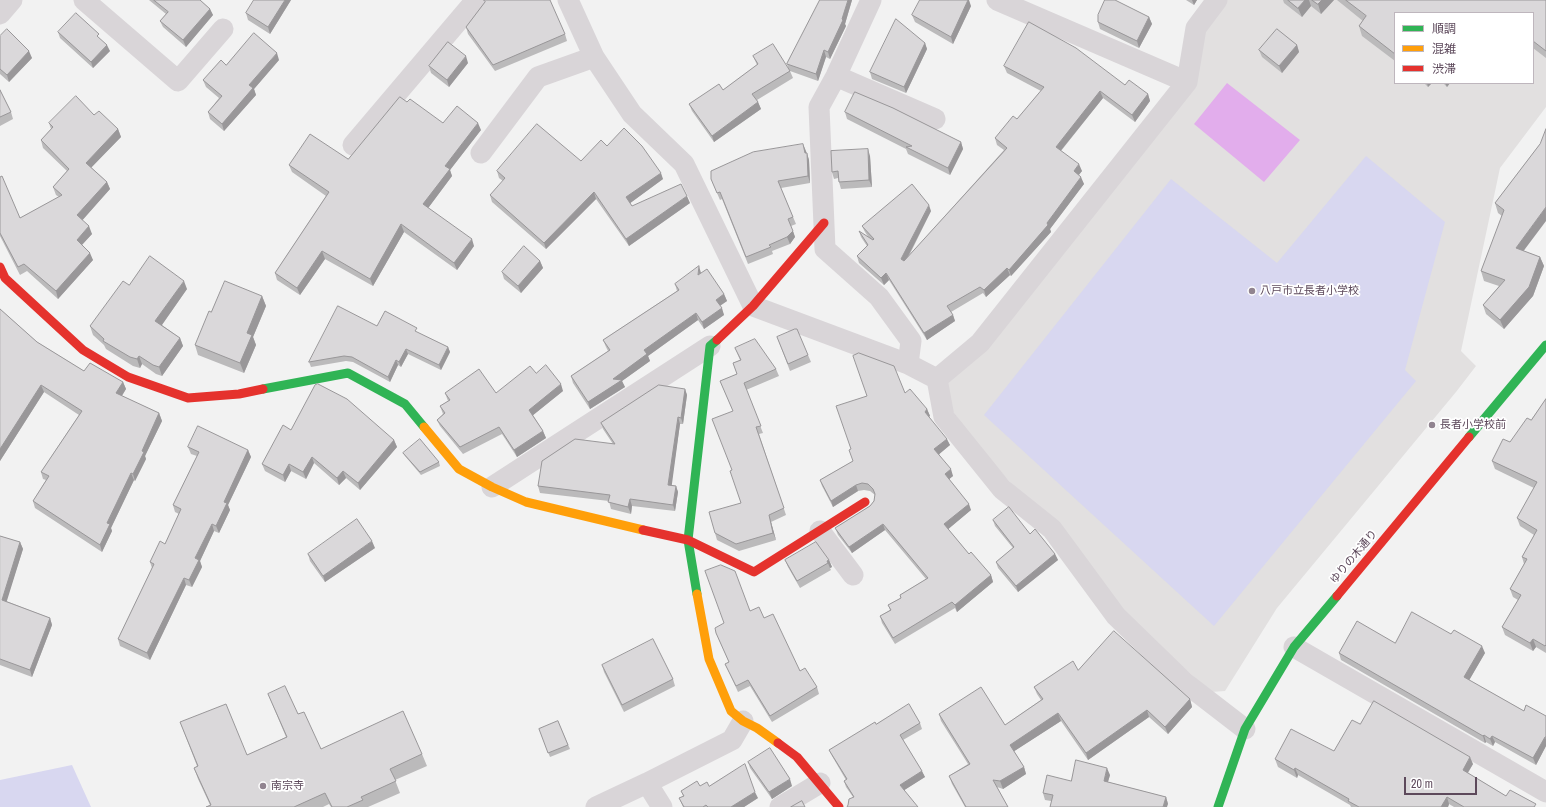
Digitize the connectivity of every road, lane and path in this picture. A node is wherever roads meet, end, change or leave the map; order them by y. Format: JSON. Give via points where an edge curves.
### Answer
{"nodes":[{"id":1,"x":12,"y":0,"type":"edge"},
{"id":2,"x":84,"y":0,"type":"edge"},
{"id":3,"x":476,"y":0,"type":"edge"},
{"id":4,"x":568,"y":0,"type":"edge"},
{"id":5,"x":871,"y":0,"type":"edge"},
{"id":6,"x":997,"y":0,"type":"edge"},
{"id":7,"x":1217,"y":0,"type":"edge"},
{"id":8,"x":0,"y":14,"type":"edge"},
{"id":9,"x":223,"y":29,"type":"dead end"},
{"id":10,"x":594,"y":57,"type":"junction"},
{"id":11,"x":836,"y":76,"type":"junction"},
{"id":12,"x":1187,"y":82,"type":"junction"},
{"id":13,"x":935,"y":119,"type":"dead end"},
{"id":14,"x":353,"y":145,"type":"dead end"},
{"id":15,"x":482,"y":153,"type":"dead end"},
{"id":16,"x":824,"y":222,"type":"junction"},
{"id":17,"x":0,"y":267,"type":"edge"},
{"id":18,"x":753,"y":306,"type":"junction"},
{"id":19,"x":1546,"y":345,"type":"edge"},
{"id":20,"x":710,"y":346,"type":"junction"},
{"id":21,"x":908,"y":364,"type":"junction"},
{"id":22,"x":937,"y":379,"type":"junction"},
{"id":23,"x":492,"y":487,"type":"junction"},
{"id":24,"x":865,"y":502,"type":"dead end"},
{"id":25,"x":820,"y":531,"type":"junction"},
{"id":26,"x":688,"y":540,"type":"junction"},
{"id":27,"x":853,"y":575,"type":"dead end"},
{"id":28,"x":1294,"y":647,"type":"junction"},
{"id":29,"x":743,"y":721,"type":"junction"},
{"id":30,"x":1246,"y":729,"type":"junction"},
{"id":31,"x":647,"y":783,"type":"junction"},
{"id":32,"x":820,"y":783,"type":"junction"},
{"id":33,"x":1546,"y":792,"type":"edge"},
{"id":34,"x":596,"y":807,"type":"edge"},
{"id":35,"x":662,"y":807,"type":"edge"},
{"id":36,"x":780,"y":807,"type":"edge"},
{"id":37,"x":839,"y":807,"type":"edge"},
{"id":38,"x":1218,"y":807,"type":"edge"}],
"edges":[{"from":1,"to":8,"type":"street"},
{"from":2,"to":9,"type":"street","via":[[178,81]]},
{"from":3,"to":14,"type":"street"},
{"from":4,"to":10,"type":"street"},
{"from":5,"to":11,"type":"street"},
{"from":6,"to":12,"type":"street"},
{"from":7,"to":12,"type":"street","via":[[1196,28]]},
{"from":10,"to":15,"type":"street","via":[[538,77]]},
{"from":10,"to":18,"type":"street","via":[[632,114],[684,164]]},
{"from":11,"to":13,"type":"street"},
{"from":11,"to":16,"type":"street","via":[[819,107]]},
{"from":12,"to":22,"type":"street","via":[[980,343]]},
{"from":16,"to":18,"type":"street"},
{"from":16,"to":21,"type":"street","via":[[825,249],[879,297],[911,341]]},
{"from":17,"to":23,"type":"street","via":[[5,278],[83,350],[128,377],[188,398],[239,394],[348,374],[405,404],[459,469]]},
{"from":18,"to":20,"type":"street"},
{"from":18,"to":21,"type":"street"},
{"from":19,"to":28,"type":"street","name":"ゆりの木通り"},
{"from":20,"to":23,"type":"street"},
{"from":20,"to":26,"type":"street"},
{"from":21,"to":22,"type":"street"},
{"from":22,"to":30,"type":"street","via":[[944,417],[1002,489],[1052,529],[1116,616],[1184,682]]},
{"from":23,"to":26,"type":"street","via":[[526,502]]},
{"from":24,"to":25,"type":"street"},
{"from":25,"to":26,"type":"street","via":[[754,572]]},
{"from":25,"to":27,"type":"street"},
{"from":26,"to":29,"type":"street","via":[[709,659],[731,711]]},
{"from":28,"to":30,"type":"street","name":"ゆりの木通り"},
{"from":28,"to":33,"type":"street"},
{"from":29,"to":31,"type":"street","via":[[732,740]]},
{"from":29,"to":32,"type":"street","via":[[797,757]]},
{"from":30,"to":38,"type":"street","name":"ゆりの木通り"},
{"from":31,"to":34,"type":"street"},
{"from":31,"to":35,"type":"street"},
{"from":32,"to":36,"type":"street"},
{"from":32,"to":37,"type":"street"}]}
